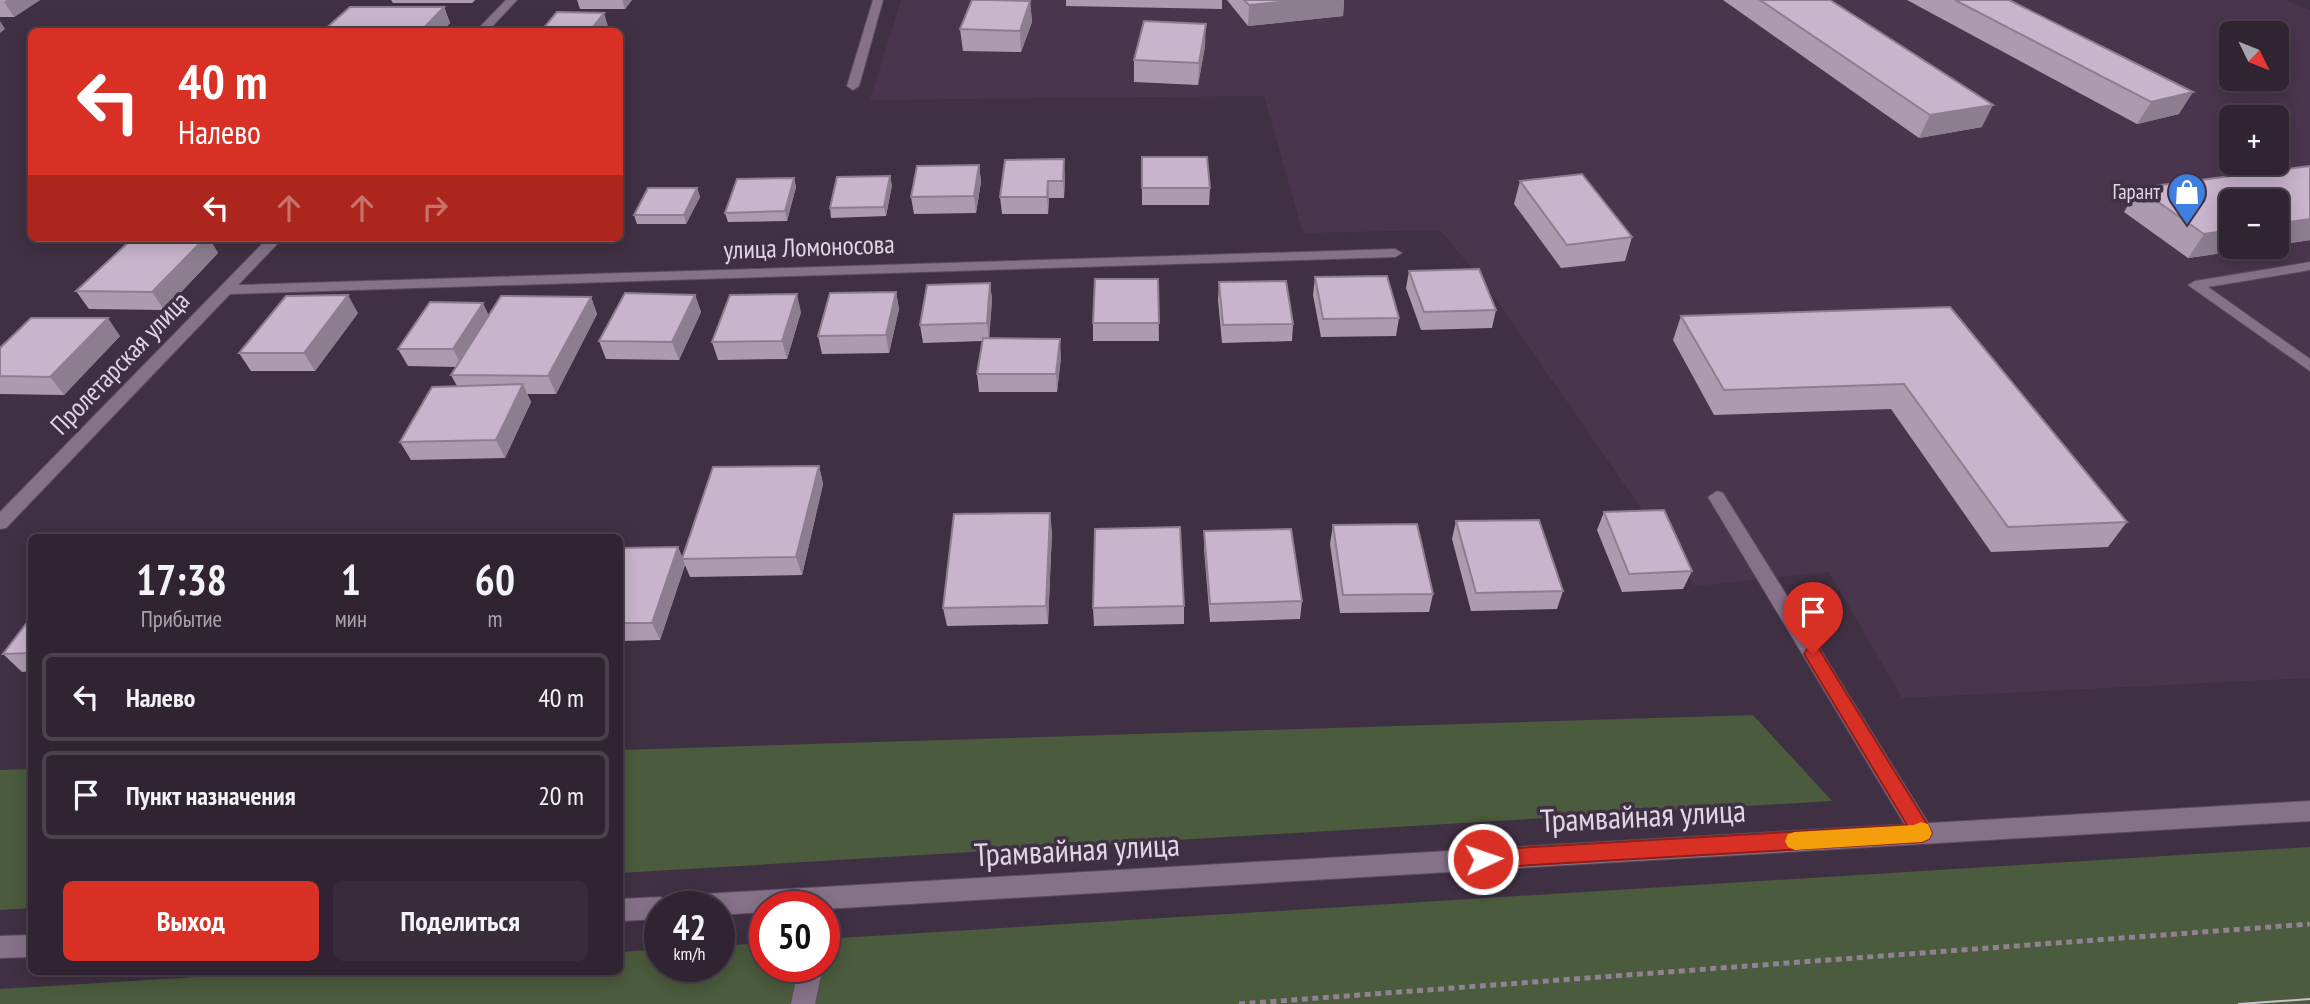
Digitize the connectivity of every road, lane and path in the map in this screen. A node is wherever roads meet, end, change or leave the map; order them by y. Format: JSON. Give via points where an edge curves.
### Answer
{"nodes":[{"id":1,"x":512,"y":0,"type":"edge"},
{"id":2,"x":878,"y":0,"type":"edge"},
{"id":3,"x":484,"y":28,"type":"edge"},
{"id":4,"x":853,"y":86,"type":"dead end"},
{"id":5,"x":272,"y":242,"type":"edge"},
{"id":6,"x":1395,"y":253,"type":"dead end"},
{"id":7,"x":2310,"y":266,"type":"edge"},
{"id":8,"x":225,"y":290,"type":"junction"},
{"id":9,"x":2310,"y":366,"type":"edge"},
{"id":10,"x":1717,"y":496,"type":"dead end"},
{"id":11,"x":0,"y":523,"type":"edge"},
{"id":12,"x":2310,"y":811,"type":"edge"},
{"id":13,"x":1922,"y":833,"type":"junction"},
{"id":14,"x":840,"y":901,"type":"edge"},
{"id":15,"x":644,"y":909,"type":"edge"},
{"id":16,"x":623,"y":911,"type":"edge"},
{"id":17,"x":2310,"y":924,"type":"edge"},
{"id":18,"x":28,"y":946,"type":"edge"},
{"id":19,"x":0,"y":947,"type":"edge"},
{"id":20,"x":808,"y":982,"type":"edge"},
{"id":21,"x":803,"y":1004,"type":"edge"},
{"id":22,"x":1239,"y":1004,"type":"edge"}],
"edges":[{"from":1,"to":3,"type":"street"},
{"from":2,"to":4,"type":"street"},
{"from":5,"to":8,"type":"street","name":"Пролетарская улица"},
{"from":6,"to":8,"type":"street","name":"улица Ломоносова"},
{"from":7,"to":9,"type":"street","via":[[2195,285]]},
{"from":8,"to":11,"type":"street","name":"Пролетарская улица"},
{"from":10,"to":13,"type":"street"},
{"from":12,"to":13,"type":"street","name":"Трамвайная улица"},
{"from":13,"to":14,"type":"street","name":"Трамвайная улица"},
{"from":15,"to":16,"type":"street"},
{"from":17,"to":22,"type":"path"},
{"from":18,"to":19,"type":"street"},
{"from":20,"to":21,"type":"street"}]}
